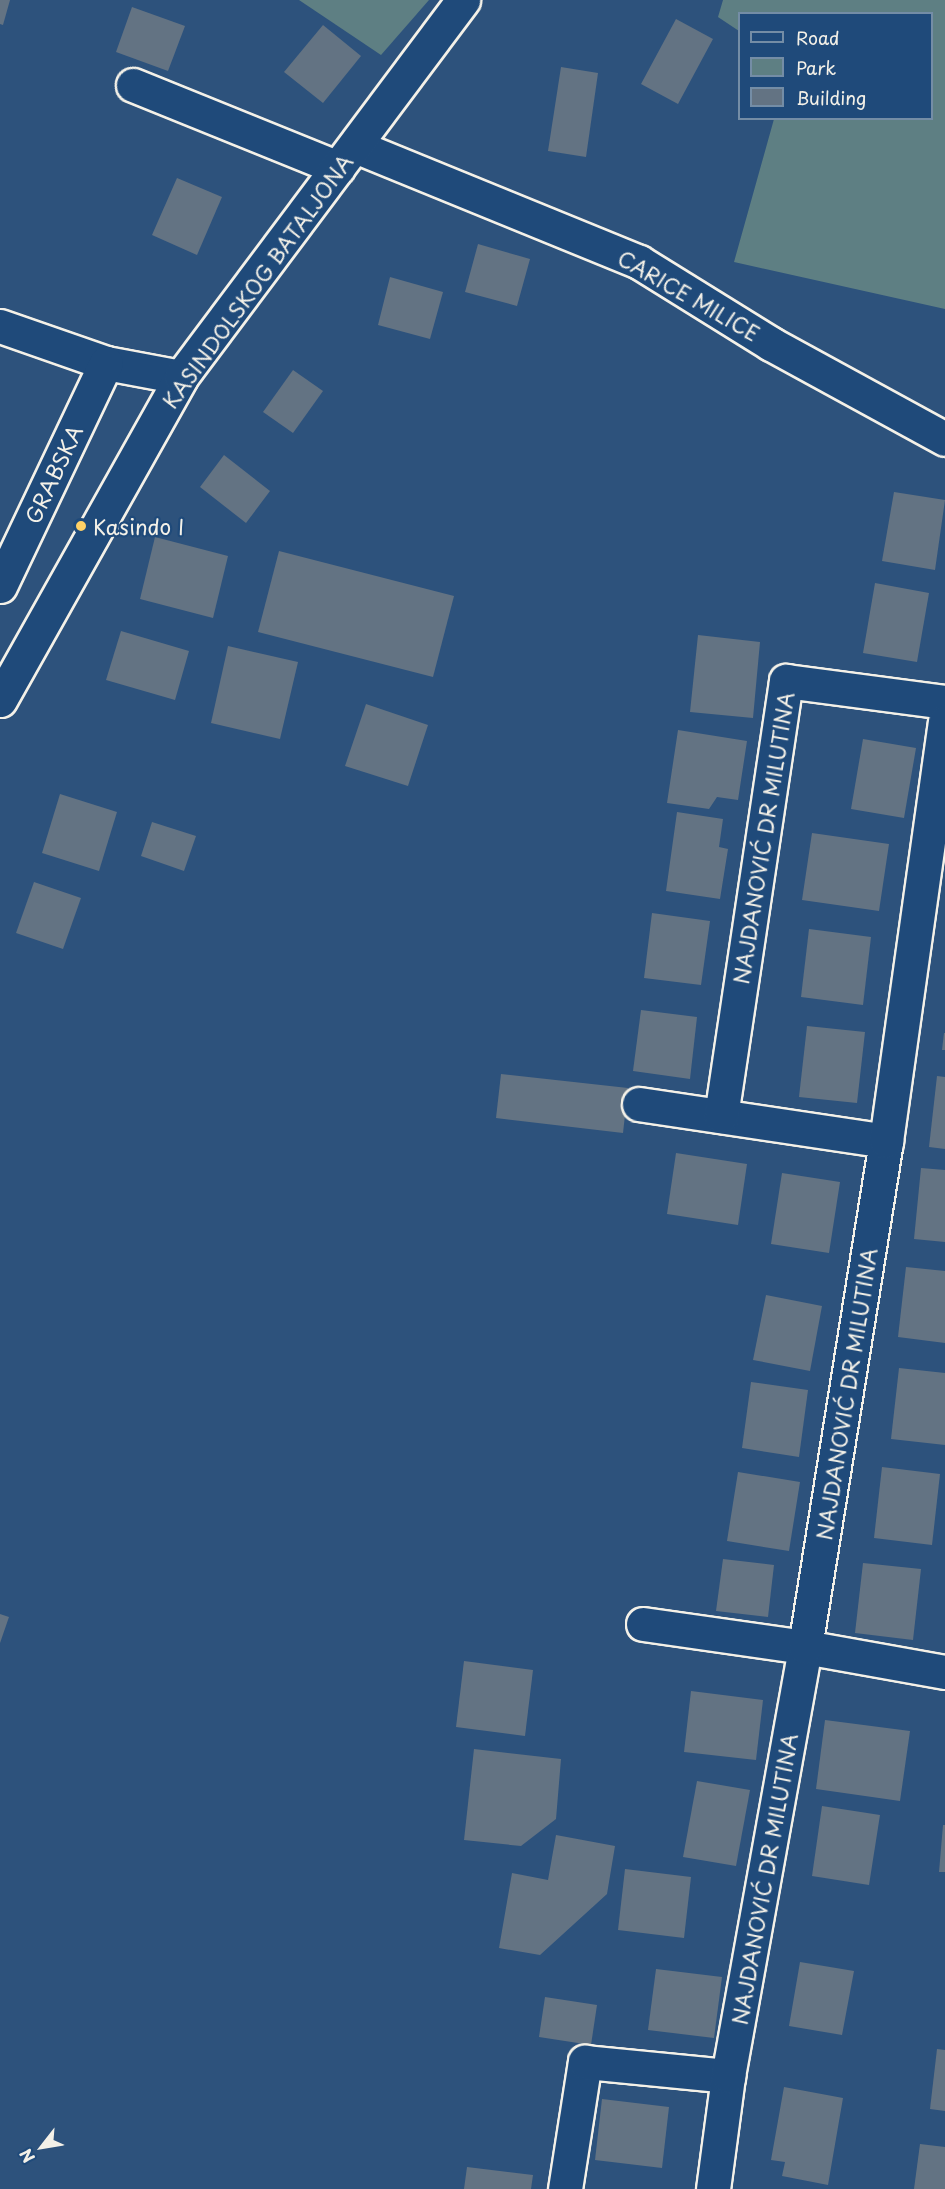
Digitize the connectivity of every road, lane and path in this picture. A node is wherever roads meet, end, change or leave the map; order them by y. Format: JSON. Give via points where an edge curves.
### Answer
{"nodes":[{"id":1,"x":463,"y":0,"type":"edge"},
{"id":2,"x":133,"y":86,"type":"dead end"},
{"id":3,"x":346,"y":157,"type":"junction"},
{"id":4,"x":0,"y":326,"type":"edge"},
{"id":5,"x":106,"y":363,"type":"junction"},
{"id":6,"x":181,"y":377,"type":"junction"},
{"id":7,"x":945,"y":439,"type":"edge"},
{"id":8,"x":0,"y":586,"type":"edge"},
{"id":9,"x":0,"y":700,"type":"edge"},
{"id":10,"x":945,"y":702,"type":"edge"},
{"id":11,"x":945,"y":722,"type":"edge"},
{"id":12,"x":932,"y":922,"type":"edge"},
{"id":13,"x":639,"y":1104,"type":"dead end"},
{"id":14,"x":721,"y":1116,"type":"junction"},
{"id":15,"x":886,"y":1141,"type":"junction"},
{"id":16,"x":644,"y":1624,"type":"dead end"},
{"id":17,"x":805,"y":1647,"type":"junction"},
{"id":18,"x":945,"y":1672,"type":"edge"},
{"id":19,"x":728,"y":2076,"type":"junction"},
{"id":20,"x":565,"y":2189,"type":"edge"},
{"id":21,"x":713,"y":2189,"type":"edge"}],
"edges":[{"from":1,"to":3,"type":"street","name":"KASINDOLSKOG BATALJONA"},
{"from":2,"to":3,"type":"street","name":"CARICE MILICE"},
{"from":3,"to":6,"type":"street","name":"KASINDOLSKOG BATALJONA"},
{"from":3,"to":7,"type":"street","name":"CARICE MILICE","via":[[639,262],[771,344]]},
{"from":4,"to":5,"type":"street"},
{"from":5,"to":6,"type":"street"},
{"from":5,"to":8,"type":"street","name":"GRABSKA"},
{"from":6,"to":9,"type":"street","name":"KASINDOLSKOG BATALJONA"},
{"from":10,"to":14,"type":"street","name":"NAJDANOVIĆ DR MILUTINA","via":[[786,681]]},
{"from":11,"to":12,"type":"street","name":"NAJDANOVIĆ DR MILUTINA"},
{"from":12,"to":15,"type":"street","name":"NAJDANOVIĆ DR MILUTINA"},
{"from":13,"to":14,"type":"street"},
{"from":14,"to":15,"type":"street"},
{"from":15,"to":17,"type":"street","name":"NAJDANOVIĆ DR MILUTINA"},
{"from":16,"to":17,"type":"street"},
{"from":17,"to":18,"type":"street"},
{"from":17,"to":19,"type":"street","name":"NAJDANOVIĆ DR MILUTINA"},
{"from":19,"to":20,"type":"street","via":[[585,2062]]},
{"from":19,"to":21,"type":"street","name":"NAJDANOVIĆ DR MILUTINA"}]}
